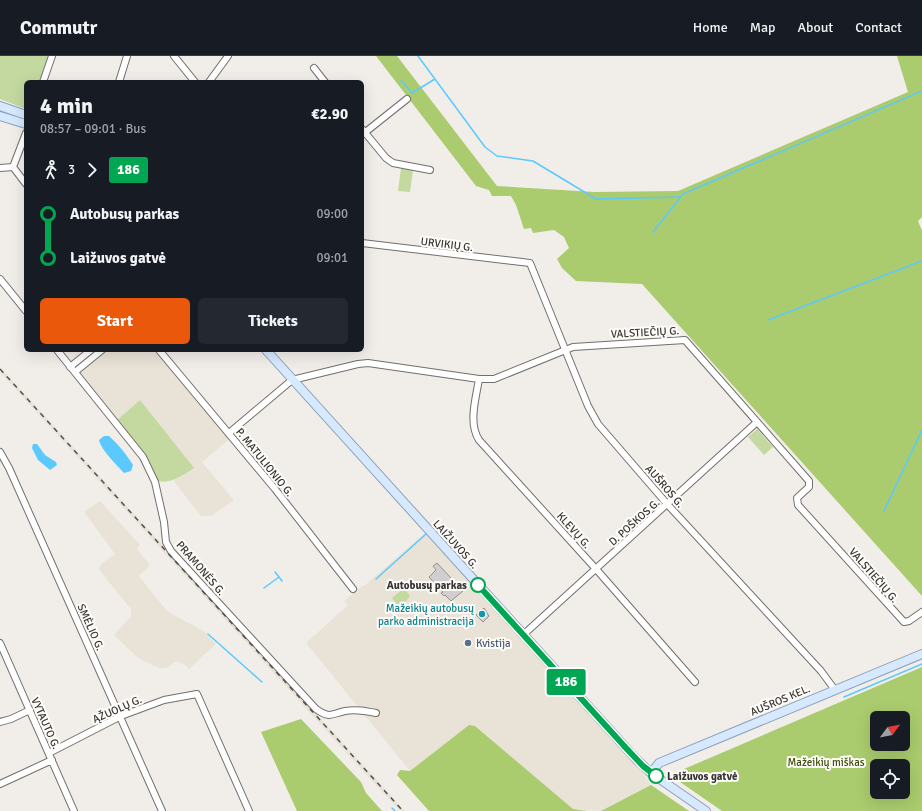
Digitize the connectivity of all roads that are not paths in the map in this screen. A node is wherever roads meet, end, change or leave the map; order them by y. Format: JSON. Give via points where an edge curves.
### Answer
{"nodes":[{"id":1,"x":52,"y":56,"type":"edge"},
{"id":2,"x":127,"y":56,"type":"edge"},
{"id":3,"x":174,"y":56,"type":"edge"},
{"id":4,"x":228,"y":56,"type":"edge"},
{"id":5,"x":314,"y":68,"type":"dead end"},
{"id":6,"x":45,"y":80,"type":"edge"},
{"id":7,"x":120,"y":80,"type":"edge"},
{"id":8,"x":193,"y":80,"type":"edge"},
{"id":9,"x":210,"y":80,"type":"edge"},
{"id":10,"x":323,"y":80,"type":"edge"},
{"id":11,"x":407,"y":99,"type":"dead end"},
{"id":12,"x":0,"y":106,"type":"edge"},
{"id":13,"x":24,"y":114,"type":"edge"},
{"id":14,"x":0,"y":116,"type":"edge"},
{"id":15,"x":24,"y":123,"type":"edge"},
{"id":16,"x":364,"y":131,"type":"edge"},
{"id":17,"x":364,"y":133,"type":"edge"},
{"id":18,"x":24,"y":138,"type":"edge"},
{"id":19,"x":0,"y":168,"type":"edge"},
{"id":20,"x":13,"y":168,"type":"junction"},
{"id":21,"x":430,"y":170,"type":"dead end"},
{"id":22,"x":24,"y":182,"type":"edge"},
{"id":23,"x":364,"y":243,"type":"edge"},
{"id":24,"x":530,"y":263,"type":"joint"},
{"id":25,"x":0,"y":278,"type":"edge"},
{"id":26,"x":24,"y":308,"type":"edge"},
{"id":27,"x":564,"y":349,"type":"junction"},
{"id":28,"x":59,"y":352,"type":"edge"},
{"id":29,"x":89,"y":352,"type":"edge"},
{"id":30,"x":100,"y":352,"type":"edge"},
{"id":31,"x":161,"y":352,"type":"edge"},
{"id":32,"x":268,"y":352,"type":"edge"},
{"id":33,"x":70,"y":367,"type":"junction"},
{"id":34,"x":75,"y":372,"type":"junction"},
{"id":35,"x":479,"y":379,"type":"junction"},
{"id":36,"x":292,"y":380,"type":"junction"},
{"id":37,"x":758,"y":422,"type":"junction"},
{"id":38,"x":229,"y":433,"type":"junction"},
{"id":39,"x":0,"y":452,"type":"edge"},
{"id":40,"x":668,"y":505,"type":"junction"},
{"id":41,"x":596,"y":570,"type":"junction"},
{"id":42,"x":353,"y":589,"type":"dead end"},
{"id":43,"x":922,"y":612,"type":"edge"},
{"id":44,"x":523,"y":636,"type":"junction"},
{"id":45,"x":0,"y":642,"type":"edge"},
{"id":46,"x":922,"y":654,"type":"edge"},
{"id":47,"x":695,"y":682,"type":"dead end"},
{"id":48,"x":835,"y":690,"type":"junction"},
{"id":49,"x":30,"y":710,"type":"junction"},
{"id":50,"x":376,"y":713,"type":"dead end"},
{"id":51,"x":120,"y":716,"type":"junction"},
{"id":52,"x":0,"y":722,"type":"edge"},
{"id":53,"x":49,"y":753,"type":"junction"},
{"id":54,"x":52,"y":760,"type":"junction"},
{"id":55,"x":651,"y":773,"type":"junction"},
{"id":56,"x":0,"y":784,"type":"edge"},
{"id":57,"x":74,"y":811,"type":"edge"},
{"id":58,"x":162,"y":811,"type":"edge"},
{"id":59,"x":249,"y":811,"type":"edge"},
{"id":60,"x":706,"y":811,"type":"edge"}],
"edges":[{"from":1,"to":6,"type":"street"},
{"from":2,"to":7,"type":"street"},
{"from":3,"to":8,"type":"street"},
{"from":4,"to":9,"type":"street"},
{"from":5,"to":10,"type":"street"},
{"from":11,"to":16,"type":"street"},
{"from":12,"to":13,"type":"main road"},
{"from":14,"to":15,"type":"main road"},
{"from":17,"to":21,"type":"street","via":[[393,163]]},
{"from":18,"to":20,"type":"street"},
{"from":19,"to":20,"type":"street"},
{"from":20,"to":22,"type":"street"},
{"from":23,"to":24,"type":"street","name":"URVIKIŲ G."},
{"from":24,"to":27,"type":"street","name":"AUŠROS G."},
{"from":25,"to":26,"type":"street"},
{"from":27,"to":35,"type":"street","name":"VALSTIEČIŲ G.","via":[[494,379]]},
{"from":27,"to":37,"type":"street","name":"VALSTIEČIŲ G.","via":[[685,340]]},
{"from":27,"to":40,"type":"street","name":"AUŠROS G.","via":[[598,424]]},
{"from":28,"to":33,"type":"street","name":"PRAMONĖS G."},
{"from":29,"to":33,"type":"street"},
{"from":30,"to":34,"type":"street"},
{"from":31,"to":38,"type":"street","name":"P. MATULIONIO G."},
{"from":32,"to":36,"type":"main road","name":"LAIŽUVOS G."},
{"from":33,"to":34,"type":"street","name":"PRAMONĖS G."},
{"from":34,"to":50,"type":"street","name":"PRAMONĖS G.","via":[[143,457],[155,482],[166,542],[171,551],[316,709],[325,715],[361,710]]},
{"from":35,"to":36,"type":"street","name":"VALSTIEČIŲ G.","via":[[368,363]]},
{"from":35,"to":41,"type":"street","name":"KLEVŲ G.","via":[[474,433]]},
{"from":36,"to":38,"type":"street"},
{"from":36,"to":44,"type":"main road","name":"LAIŽUVOS G."},
{"from":37,"to":40,"type":"street","name":"D. POŠKOS G."},
{"from":37,"to":43,"type":"street","name":"VALSTIEČIŲ G.","via":[[809,481],[809,487],[797,498],[798,504],[904,622]]},
{"from":38,"to":42,"type":"street","name":"P. MATULIONIO G."},
{"from":39,"to":51,"type":"street","name":"SMĖLIO G."},
{"from":40,"to":41,"type":"street","name":"D. POŠKOS G."},
{"from":40,"to":48,"type":"street","name":"AUŠROS G.","via":[[821,671]]},
{"from":41,"to":44,"type":"street","name":"D. POŠKOS G."},
{"from":41,"to":47,"type":"street","name":"KLEVŲ G."},
{"from":44,"to":55,"type":"main road","name":"LAIŽUVOS G."},
{"from":45,"to":49,"type":"street","name":"VYTAUTO G."},
{"from":46,"to":48,"type":"main road","name":"AUŠROS KEL."},
{"from":48,"to":55,"type":"main road","name":"AUŠROS KEL.","via":[[659,763]]},
{"from":49,"to":52,"type":"street"},
{"from":49,"to":53,"type":"street","name":"VYTAUTO G."},
{"from":51,"to":53,"type":"street","name":"ĄŽUOLŲ G."},
{"from":51,"to":58,"type":"street","name":"SMĖLIO G."},
{"from":51,"to":59,"type":"street","name":"ĄŽUOLŲ G.","via":[[164,700],[197,694]]},
{"from":53,"to":54,"type":"street","name":"VYTAUTO G."},
{"from":54,"to":56,"type":"street"},
{"from":54,"to":57,"type":"street","name":"VYTAUTO G."},
{"from":55,"to":60,"type":"main road","name":"LAIŽUVOS G."}]}
